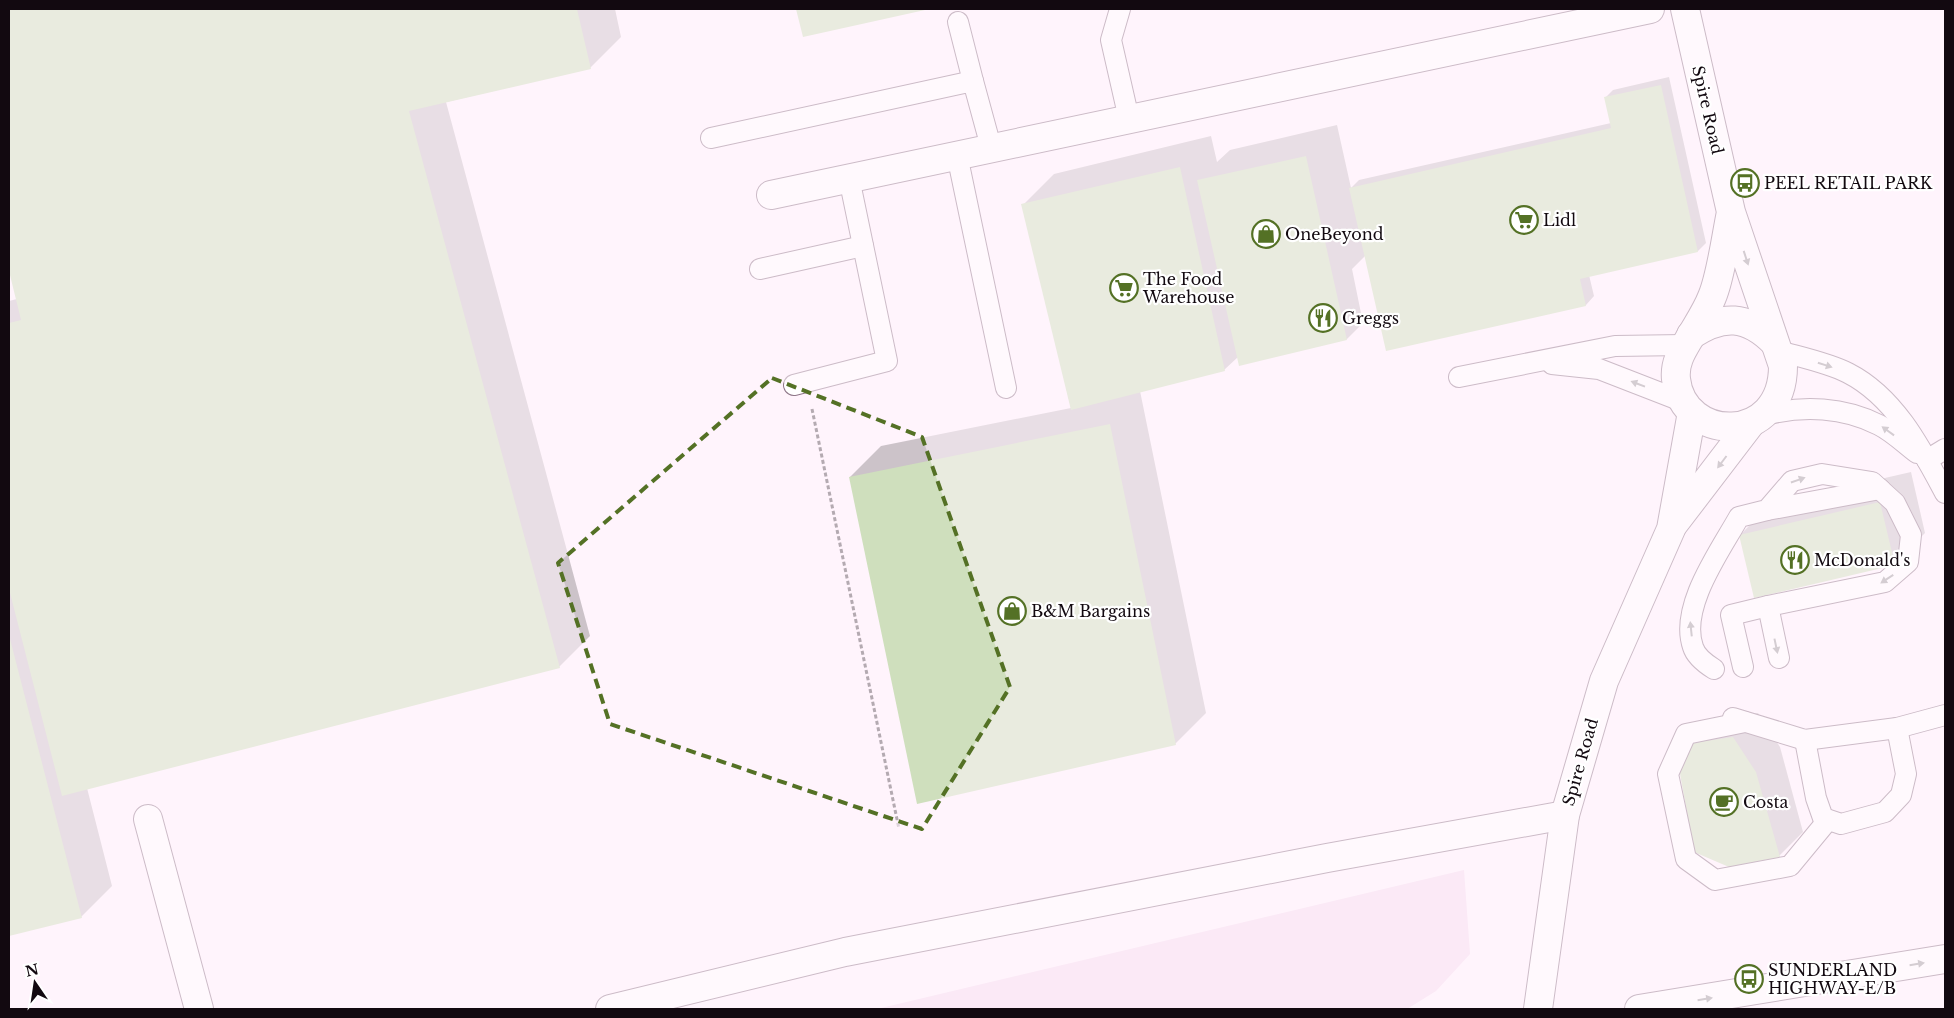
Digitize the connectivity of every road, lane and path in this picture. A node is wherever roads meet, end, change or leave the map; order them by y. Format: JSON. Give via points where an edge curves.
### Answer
{"nodes":[{"id":1,"x":1120,"y":9,"type":"edge"},
{"id":2,"x":1650,"y":9,"type":"edge"},
{"id":3,"x":1685,"y":9,"type":"edge"},
{"id":4,"x":958,"y":22,"type":"dead end"},
{"id":5,"x":973,"y":81,"type":"junction"},
{"id":6,"x":1129,"y":119,"type":"junction"},
{"id":7,"x":711,"y":138,"type":"dead end"},
{"id":8,"x":991,"y":147,"type":"junction"},
{"id":9,"x":957,"y":155,"type":"junction"},
{"id":10,"x":849,"y":178,"type":"junction"},
{"id":11,"x":771,"y":195,"type":"dead end"},
{"id":12,"x":1731,"y":212,"type":"junction"},
{"id":13,"x":863,"y":246,"type":"junction"},
{"id":14,"x":760,"y":269,"type":"dead end"},
{"id":15,"x":1688,"y":340,"type":"junction"},
{"id":16,"x":1777,"y":346,"type":"junction"},
{"id":17,"x":1533,"y":361,"type":"junction"},
{"id":18,"x":1459,"y":377,"type":"dead end"},
{"id":19,"x":800,"y":384,"type":"joint"},
{"id":20,"x":1006,"y":388,"type":"dead end"},
{"id":21,"x":1688,"y":407,"type":"junction"},
{"id":22,"x":1758,"y":419,"type":"junction"},
{"id":23,"x":1945,"y":448,"type":"edge"},
{"id":24,"x":1927,"y":460,"type":"junction"},
{"id":25,"x":1945,"y":493,"type":"edge"},
{"id":26,"x":1671,"y":529,"type":"junction"},
{"id":27,"x":1768,"y":606,"type":"junction"},
{"id":28,"x":1779,"y":658,"type":"dead end"},
{"id":29,"x":1743,"y":667,"type":"dead end"},
{"id":30,"x":1714,"y":669,"type":"dead end"},
{"id":31,"x":1945,"y":715,"type":"edge"},
{"id":32,"x":1897,"y":728,"type":"junction"},
{"id":33,"x":1806,"y":740,"type":"junction"},
{"id":34,"x":1565,"y":815,"type":"junction"},
{"id":35,"x":148,"y":819,"type":"dead end"},
{"id":36,"x":1828,"y":820,"type":"junction"},
{"id":37,"x":899,"y":829,"type":"dead end"},
{"id":38,"x":1945,"y":959,"type":"edge"},
{"id":39,"x":200,"y":1009,"type":"edge"},
{"id":40,"x":610,"y":1009,"type":"edge"},
{"id":41,"x":1538,"y":1009,"type":"edge"},
{"id":42,"x":1639,"y":1009,"type":"edge"}],
"edges":[{"from":1,"to":6,"type":"lane","via":[[1111,40]]},
{"from":2,"to":6,"type":"main road"},
{"from":3,"to":12,"type":"main road","name":"Spire Road"},
{"from":4,"to":5,"type":"lane"},
{"from":5,"to":7,"type":"lane"},
{"from":5,"to":8,"type":"lane"},
{"from":6,"to":8,"type":"main road"},
{"from":8,"to":9,"type":"main road"},
{"from":9,"to":10,"type":"main road"},
{"from":9,"to":20,"type":"lane"},
{"from":10,"to":11,"type":"main road"},
{"from":10,"to":13,"type":"lane"},
{"from":12,"to":15,"type":"main road","name":"Spire Road","via":[[1713,296]]},
{"from":12,"to":16,"type":"main road","name":"Spire Road","one_way":true},
{"from":13,"to":14,"type":"lane"},
{"from":13,"to":19,"type":"lane","via":[[888,361]]},
{"from":15,"to":16,"type":"main road","via":[[1708,324],[1720,320],[1741,321],[1762,330]]},
{"from":15,"to":17,"type":"lane","via":[[1615,346]]},
{"from":15,"to":21,"type":"main road","name":"Spire Road","via":[[1678,361],[1676,380]]},
{"from":16,"to":22,"type":"main road","name":"Spire Road","via":[[1784,366],[1783,381],[1777,400]]},
{"from":16,"to":24,"type":"lane","one_way":true,"via":[[1848,373],[1891,405]]},
{"from":17,"to":18,"type":"lane"},
{"from":21,"to":17,"type":"lane","one_way":true,"via":[[1599,369]]},
{"from":19,"to":37,"type":"path"},
{"from":21,"to":22,"type":"main road","via":[[1707,422],[1721,426]]},
{"from":21,"to":26,"type":"main road","name":"Spire Road"},
{"from":24,"to":22,"type":"lane","one_way":true,"via":[[1880,425],[1847,412],[1789,408]]},
{"from":22,"to":26,"type":"main road","name":"Spire Road","one_way":true},
{"from":23,"to":24,"type":"lane"},
{"from":24,"to":25,"type":"lane"},
{"from":26,"to":34,"type":"main road","name":"Spire Road","via":[[1604,681]]},
{"from":27,"to":28,"type":"lane","one_way":true},
{"from":27,"to":29,"type":"lane","via":[[1731,615]]},
{"from":30,"to":27,"type":"lane","one_way":true,"via":[[1702,661],[1693,648],[1690,615],[1708,572],[1739,517],[1767,510],[1792,481],[1822,474],[1872,482],[1895,503],[1911,535],[1908,562],[1885,582]]},
{"from":31,"to":32,"type":"lane"},
{"from":32,"to":33,"type":"lane"},
{"from":32,"to":36,"type":"lane","via":[[1906,774],[1901,795],[1885,812],[1841,824]]},
{"from":33,"to":36,"type":"lane","via":[[1816,798],[1823,818]]},
{"from":33,"to":36,"type":"lane","via":[[1738,720],[1686,734],[1668,774],[1686,859],[1715,880],[1790,866]]},
{"from":34,"to":40,"type":"main road","via":[[845,952]]},
{"from":34,"to":41,"type":"main road","name":"Spire Road"},
{"from":35,"to":39,"type":"main road"},
{"from":42,"to":38,"type":"main road","one_way":true}]}
